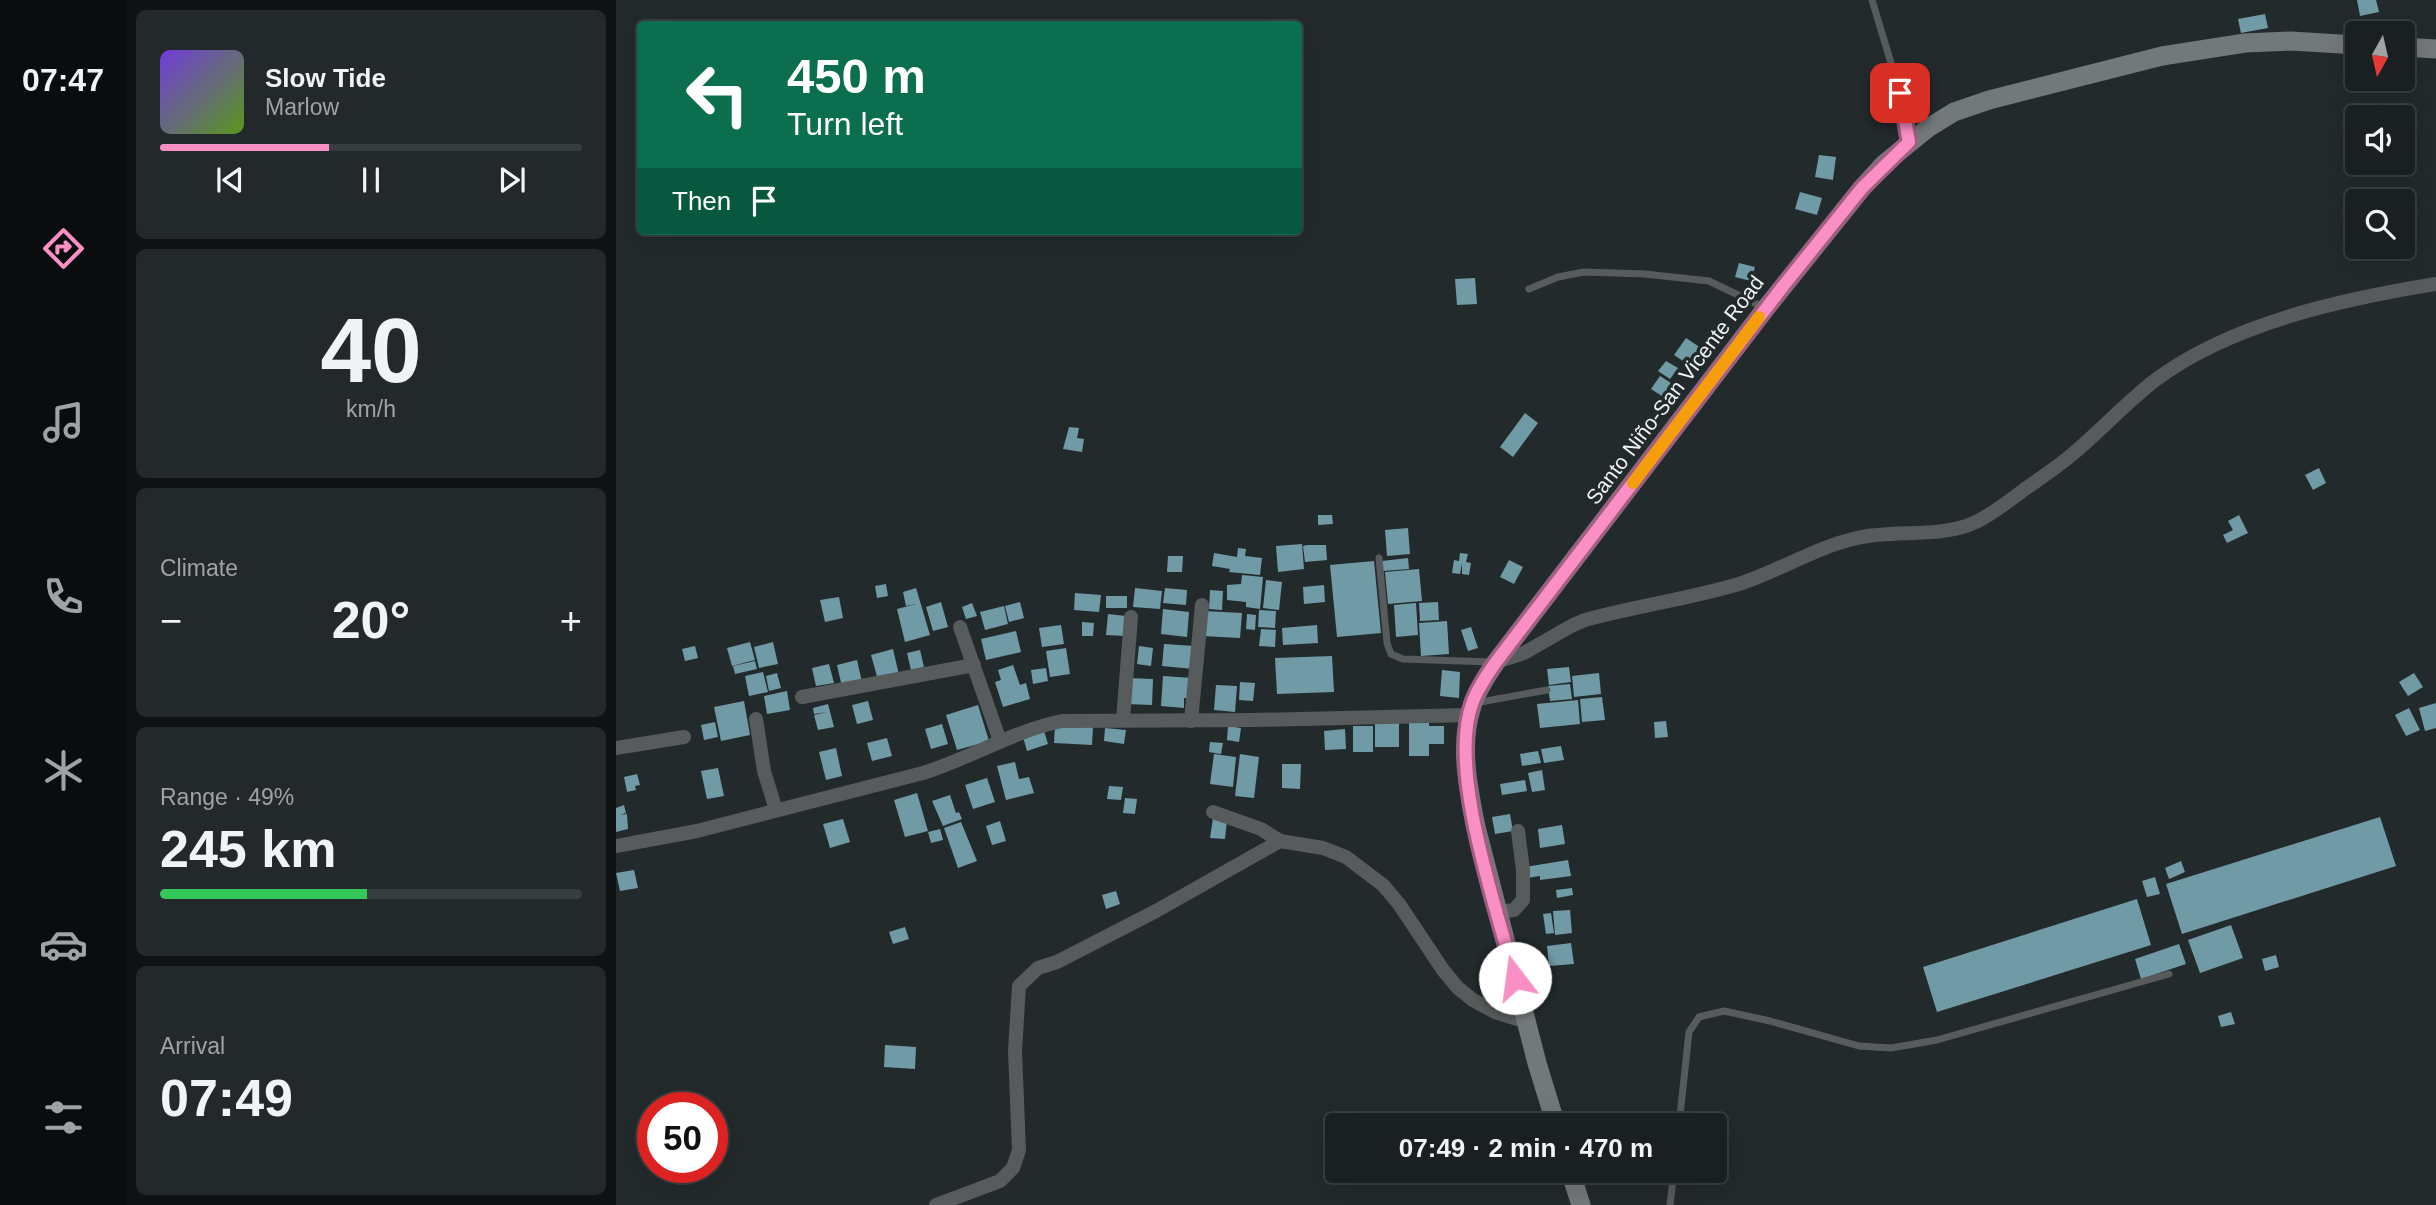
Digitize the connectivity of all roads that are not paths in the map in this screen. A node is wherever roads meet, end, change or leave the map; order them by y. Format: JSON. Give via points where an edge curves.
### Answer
{"nodes":[{"id":1,"x":1872,"y":0,"type":"edge"},
{"id":2,"x":2345,"y":44,"type":"edge"},
{"id":3,"x":2415,"y":48,"type":"edge"},
{"id":4,"x":2436,"y":49,"type":"edge"},
{"id":5,"x":1909,"y":142,"type":"junction"},
{"id":6,"x":2436,"y":284,"type":"edge"},
{"id":7,"x":1529,"y":289,"type":"dead end"},
{"id":8,"x":1766,"y":308,"type":"junction"},
{"id":9,"x":1379,"y":558,"type":"dead end"},
{"id":10,"x":1202,"y":606,"type":"dead end"},
{"id":11,"x":1131,"y":617,"type":"dead end"},
{"id":12,"x":960,"y":627,"type":"dead end"},
{"id":13,"x":1496,"y":662,"type":"junction"},
{"id":14,"x":974,"y":665,"type":"junction"},
{"id":15,"x":1547,"y":690,"type":"dead end"},
{"id":16,"x":802,"y":697,"type":"dead end"},
{"id":17,"x":1471,"y":709,"type":"junction"},
{"id":18,"x":756,"y":719,"type":"dead end"},
{"id":19,"x":1123,"y":720,"type":"junction"},
{"id":20,"x":1191,"y":721,"type":"junction"},
{"id":21,"x":684,"y":737,"type":"dead end"},
{"id":22,"x":1000,"y":741,"type":"junction"},
{"id":23,"x":616,"y":748,"type":"edge"},
{"id":24,"x":776,"y":810,"type":"junction"},
{"id":25,"x":1213,"y":812,"type":"dead end"},
{"id":26,"x":1518,"y":831,"type":"dead end"},
{"id":27,"x":1280,"y":841,"type":"junction"},
{"id":28,"x":616,"y":846,"type":"edge"},
{"id":29,"x":1498,"y":912,"type":"junction"},
{"id":30,"x":2169,"y":974,"type":"dead end"},
{"id":31,"x":1527,"y":1022,"type":"junction"},
{"id":32,"x":1553,"y":1113,"type":"edge"},
{"id":33,"x":1680,"y":1113,"type":"edge"},
{"id":34,"x":1574,"y":1183,"type":"edge"},
{"id":35,"x":1673,"y":1183,"type":"edge"},
{"id":36,"x":936,"y":1205,"type":"edge"},
{"id":37,"x":1581,"y":1205,"type":"edge"},
{"id":38,"x":1670,"y":1205,"type":"edge"}],
"edges":[{"from":1,"to":5,"type":"lane","via":[[1900,93]]},
{"from":2,"to":5,"type":"main road","name":"Santo Niño-San Vicente Road","via":[[2245,43],[2162,56],[1989,100],[1954,112]]},
{"from":3,"to":4,"type":"main road"},
{"from":5,"to":8,"type":"main road","name":"Santo Niño-San Vicente Road","via":[[1862,188]]},
{"from":6,"to":13,"type":"street","via":[[2266,324],[2185,360],[2057,467],[1993,513],[1959,529],[1859,537],[1830,545],[1742,583],[1585,620],[1524,653]]},
{"from":7,"to":8,"type":"lane","via":[[1584,272],[1645,274],[1709,281]]},
{"from":8,"to":13,"type":"main road","name":"Santo Niño-San Vicente Road"},
{"from":9,"to":13,"type":"lane","via":[[1391,654],[1402,659]]},
{"from":10,"to":20,"type":"street"},
{"from":11,"to":19,"type":"street"},
{"from":12,"to":14,"type":"street"},
{"from":13,"to":17,"type":"main road","name":"Santo Niño-San Vicente Road"},
{"from":14,"to":16,"type":"street"},
{"from":14,"to":22,"type":"street"},
{"from":15,"to":17,"type":"lane"},
{"from":17,"to":20,"type":"street"},
{"from":17,"to":29,"type":"main road","name":"Santo Niño-San Vicente Road","via":[[1465,757],[1469,792]]},
{"from":18,"to":24,"type":"street"},
{"from":19,"to":20,"type":"street"},
{"from":19,"to":22,"type":"street","via":[[1062,721]]},
{"from":21,"to":23,"type":"street"},
{"from":22,"to":24,"type":"street","via":[[934,769]]},
{"from":24,"to":28,"type":"street"},
{"from":25,"to":27,"type":"street"},
{"from":26,"to":29,"type":"street","via":[[1523,901],[1514,910]]},
{"from":27,"to":31,"type":"street","via":[[1323,848],[1365,870],[1399,904],[1458,988],[1495,1012]]},
{"from":27,"to":36,"type":"street","via":[[1146,916],[1038,968],[1019,986],[1015,1051],[1019,1150],[1013,1168],[1000,1181]]},
{"from":29,"to":31,"type":"main road","name":"Santo Niño-San Vicente Road"},
{"from":30,"to":33,"type":"lane","via":[[1937,1040],[1891,1048],[1859,1046],[1724,1011],[1699,1017],[1689,1032]]},
{"from":31,"to":32,"type":"main road","name":"Santo Niño-San Vicente Road"},
{"from":34,"to":37,"type":"main road"},
{"from":35,"to":38,"type":"lane"}]}
